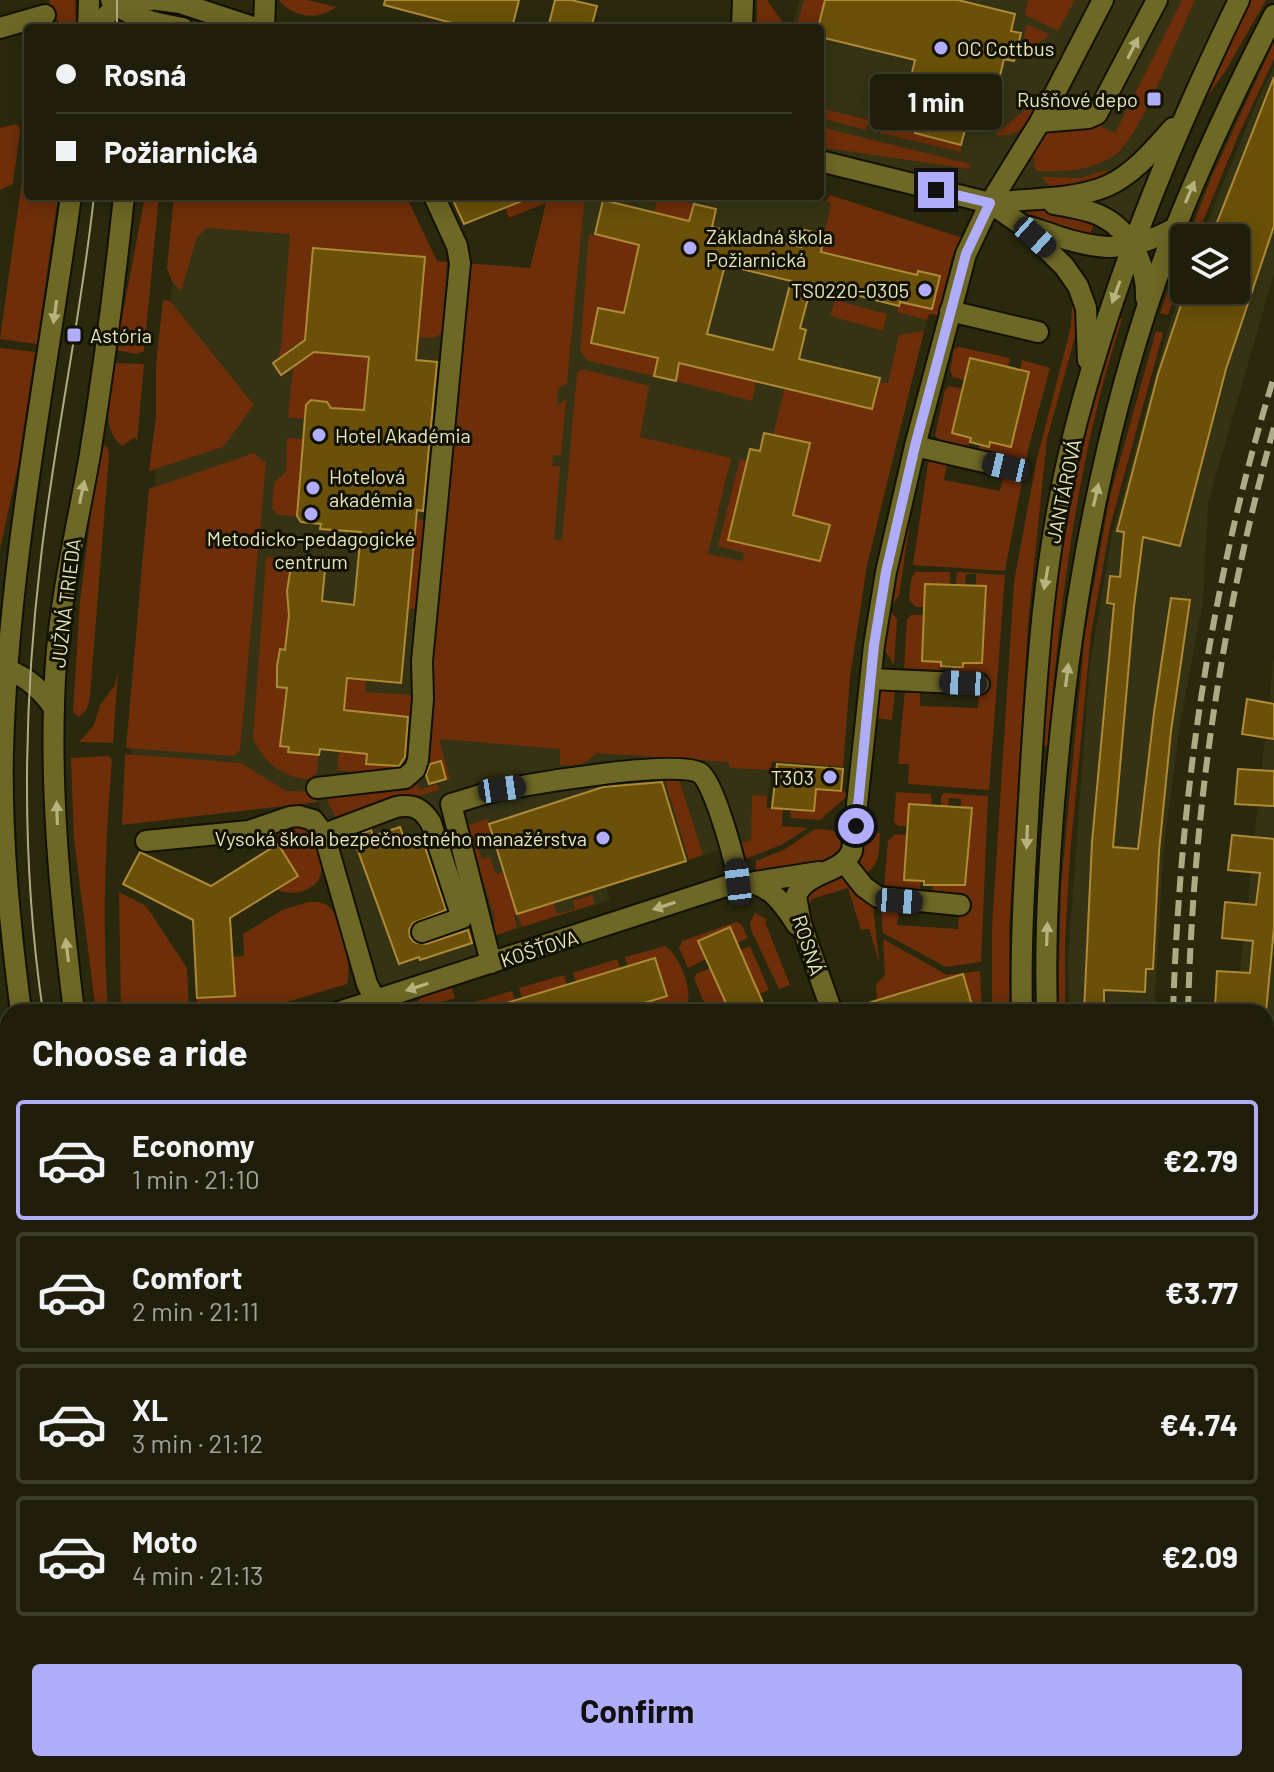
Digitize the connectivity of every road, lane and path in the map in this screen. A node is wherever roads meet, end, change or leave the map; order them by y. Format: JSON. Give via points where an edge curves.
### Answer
{"nodes":[{"id":1,"x":89,"y":0,"type":"edge"},
{"id":2,"x":200,"y":0,"type":"edge"},
{"id":3,"x":265,"y":0,"type":"edge"},
{"id":4,"x":743,"y":0,"type":"edge"},
{"id":5,"x":1103,"y":0,"type":"edge"},
{"id":6,"x":1157,"y":0,"type":"edge"},
{"id":7,"x":1239,"y":0,"type":"edge"},
{"id":8,"x":114,"y":3,"type":"edge"},
{"id":9,"x":145,"y":8,"type":"edge"},
{"id":10,"x":48,"y":14,"type":"edge"},
{"id":11,"x":1274,"y":15,"type":"edge"},
{"id":12,"x":91,"y":24,"type":"edge"},
{"id":13,"x":95,"y":24,"type":"edge"},
{"id":14,"x":175,"y":24,"type":"edge"},
{"id":15,"x":245,"y":24,"type":"edge"},
{"id":16,"x":249,"y":24,"type":"edge"},
{"id":17,"x":264,"y":24,"type":"edge"},
{"id":18,"x":742,"y":24,"type":"edge"},
{"id":19,"x":0,"y":28,"type":"edge"},
{"id":20,"x":1185,"y":115,"type":"junction"},
{"id":21,"x":1040,"y":122,"type":"junction"},
{"id":22,"x":824,"y":162,"type":"edge"},
{"id":23,"x":1029,"y":198,"type":"junction"},
{"id":24,"x":70,"y":200,"type":"edge"},
{"id":25,"x":123,"y":200,"type":"edge"},
{"id":26,"x":436,"y":200,"type":"edge"},
{"id":27,"x":990,"y":203,"type":"junction"},
{"id":28,"x":1177,"y":224,"type":"edge"},
{"id":29,"x":1022,"y":225,"type":"junction"},
{"id":30,"x":1170,"y":231,"type":"edge"},
{"id":31,"x":1170,"y":243,"type":"edge"},
{"id":32,"x":1133,"y":246,"type":"junction"},
{"id":33,"x":950,"y":311,"type":"junction"},
{"id":34,"x":1144,"y":318,"type":"junction"},
{"id":35,"x":1038,"y":332,"type":"dead end"},
{"id":36,"x":1089,"y":379,"type":"junction"},
{"id":37,"x":915,"y":446,"type":"junction"},
{"id":38,"x":1006,"y":467,"type":"dead end"},
{"id":39,"x":19,"y":561,"type":"junction"},
{"id":40,"x":0,"y":612,"type":"edge"},
{"id":41,"x":56,"y":660,"type":"junction"},
{"id":42,"x":4,"y":678,"type":"edge"},
{"id":43,"x":871,"y":679,"type":"junction"},
{"id":44,"x":30,"y":683,"type":"junction"},
{"id":45,"x":979,"y":684,"type":"dead end"},
{"id":46,"x":54,"y":708,"type":"junction"},
{"id":47,"x":2,"y":747,"type":"edge"},
{"id":48,"x":317,"y":788,"type":"dead end"},
{"id":49,"x":324,"y":834,"type":"junction"},
{"id":50,"x":146,"y":841,"type":"dead end"},
{"id":51,"x":838,"y":866,"type":"junction"},
{"id":52,"x":746,"y":882,"type":"junction"},
{"id":53,"x":960,"y":905,"type":"dead end"},
{"id":54,"x":422,"y":932,"type":"dead end"},
{"id":55,"x":804,"y":935,"type":"junction"},
{"id":56,"x":491,"y":963,"type":"junction"},
{"id":57,"x":20,"y":1004,"type":"edge"},
{"id":58,"x":73,"y":1004,"type":"edge"},
{"id":59,"x":376,"y":1004,"type":"edge"},
{"id":60,"x":382,"y":1004,"type":"edge"},
{"id":61,"x":829,"y":1004,"type":"edge"},
{"id":62,"x":1022,"y":1004,"type":"edge"},
{"id":63,"x":1047,"y":1004,"type":"edge"}],
"edges":[{"from":1,"to":12,"type":"street"},
{"from":2,"to":16,"type":"street"},
{"from":3,"to":17,"type":"street"},
{"from":4,"to":18,"type":"street"},
{"from":5,"to":21,"type":"street"},
{"from":21,"to":6,"type":"street","one_way":true,"via":[[1097,114]]},
{"from":7,"to":20,"type":"street","name":"JANTÁROVÁ"},
{"from":8,"to":9,"type":"street"},
{"from":8,"to":13,"type":"street"},
{"from":9,"to":14,"type":"street"},
{"from":9,"to":15,"type":"street","via":[[180,3]]},
{"from":10,"to":19,"type":"street"},
{"from":28,"to":11,"type":"street","name":"JANTÁROVÁ","one_way":true},
{"from":20,"to":23,"type":"street","via":[[1148,155],[1109,185],[1083,194]]},
{"from":20,"to":32,"type":"street","name":"JANTÁROVÁ"},
{"from":21,"to":27,"type":"street"},
{"from":22,"to":27,"type":"street"},
{"from":23,"to":27,"type":"street"},
{"from":23,"to":32,"type":"street","via":[[1100,215]]},
{"from":24,"to":39,"type":"street","one_way":true},
{"from":41,"to":25,"type":"street","name":"JUŽNÁ TRIEDA","one_way":true,"via":[[96,417]]},
{"from":26,"to":48,"type":"street","via":[[460,263],[422,661],[418,760],[405,778]]},
{"from":27,"to":29,"type":"street"},
{"from":27,"to":33,"type":"street","via":[[966,254]]},
{"from":29,"to":32,"type":"street","via":[[1091,246]]},
{"from":29,"to":36,"type":"street","via":[[1064,266],[1083,299]]},
{"from":30,"to":32,"type":"street"},
{"from":31,"to":34,"type":"street","name":"JANTÁROVÁ"},
{"from":32,"to":34,"type":"street","via":[[1146,278]]},
{"from":32,"to":36,"type":"street","name":"JANTÁROVÁ","one_way":true},
{"from":33,"to":35,"type":"street"},
{"from":33,"to":37,"type":"street"},
{"from":63,"to":34,"type":"street","name":"JANTÁROVÁ","one_way":true,"via":[[1054,800],[1075,613],[1094,503]]},
{"from":36,"to":62,"type":"street","name":"JANTÁROVÁ","one_way":true,"via":[[1043,595],[1027,825]]},
{"from":37,"to":38,"type":"street"},
{"from":37,"to":43,"type":"street","via":[[886,572]]},
{"from":39,"to":40,"type":"street"},
{"from":39,"to":42,"type":"street"},
{"from":41,"to":44,"type":"street"},
{"from":41,"to":46,"type":"street","name":"JUŽNÁ TRIEDA"},
{"from":42,"to":44,"type":"street"},
{"from":42,"to":47,"type":"street"},
{"from":43,"to":45,"type":"street"},
{"from":43,"to":51,"type":"street","via":[[855,837],[852,851]]},
{"from":44,"to":46,"type":"street"},
{"from":58,"to":46,"type":"street","name":"JUŽNÁ TRIEDA","one_way":true,"via":[[59,879]]},
{"from":47,"to":57,"type":"street","via":[[6,863]]},
{"from":49,"to":50,"type":"street","via":[[313,820],[299,816],[249,831]]},
{"from":49,"to":54,"type":"street","via":[[406,805],[424,813],[462,918]]},
{"from":49,"to":59,"type":"street"},
{"from":51,"to":52,"type":"street","name":"KOŠŤOVA"},
{"from":51,"to":53,"type":"street","via":[[878,897]]},
{"from":51,"to":55,"type":"street","name":"ROSNÁ","via":[[806,882],[796,896]]},
{"from":52,"to":55,"type":"street","via":[[767,888]]},
{"from":52,"to":56,"type":"street","name":"KOŠŤOVA","one_way":true},
{"from":52,"to":56,"type":"street","via":[[710,786],[688,768],[502,789],[451,804]]},
{"from":55,"to":61,"type":"street","name":"ROSNÁ"},
{"from":56,"to":60,"type":"street","name":"KOŠŤOVA","one_way":true}]}
